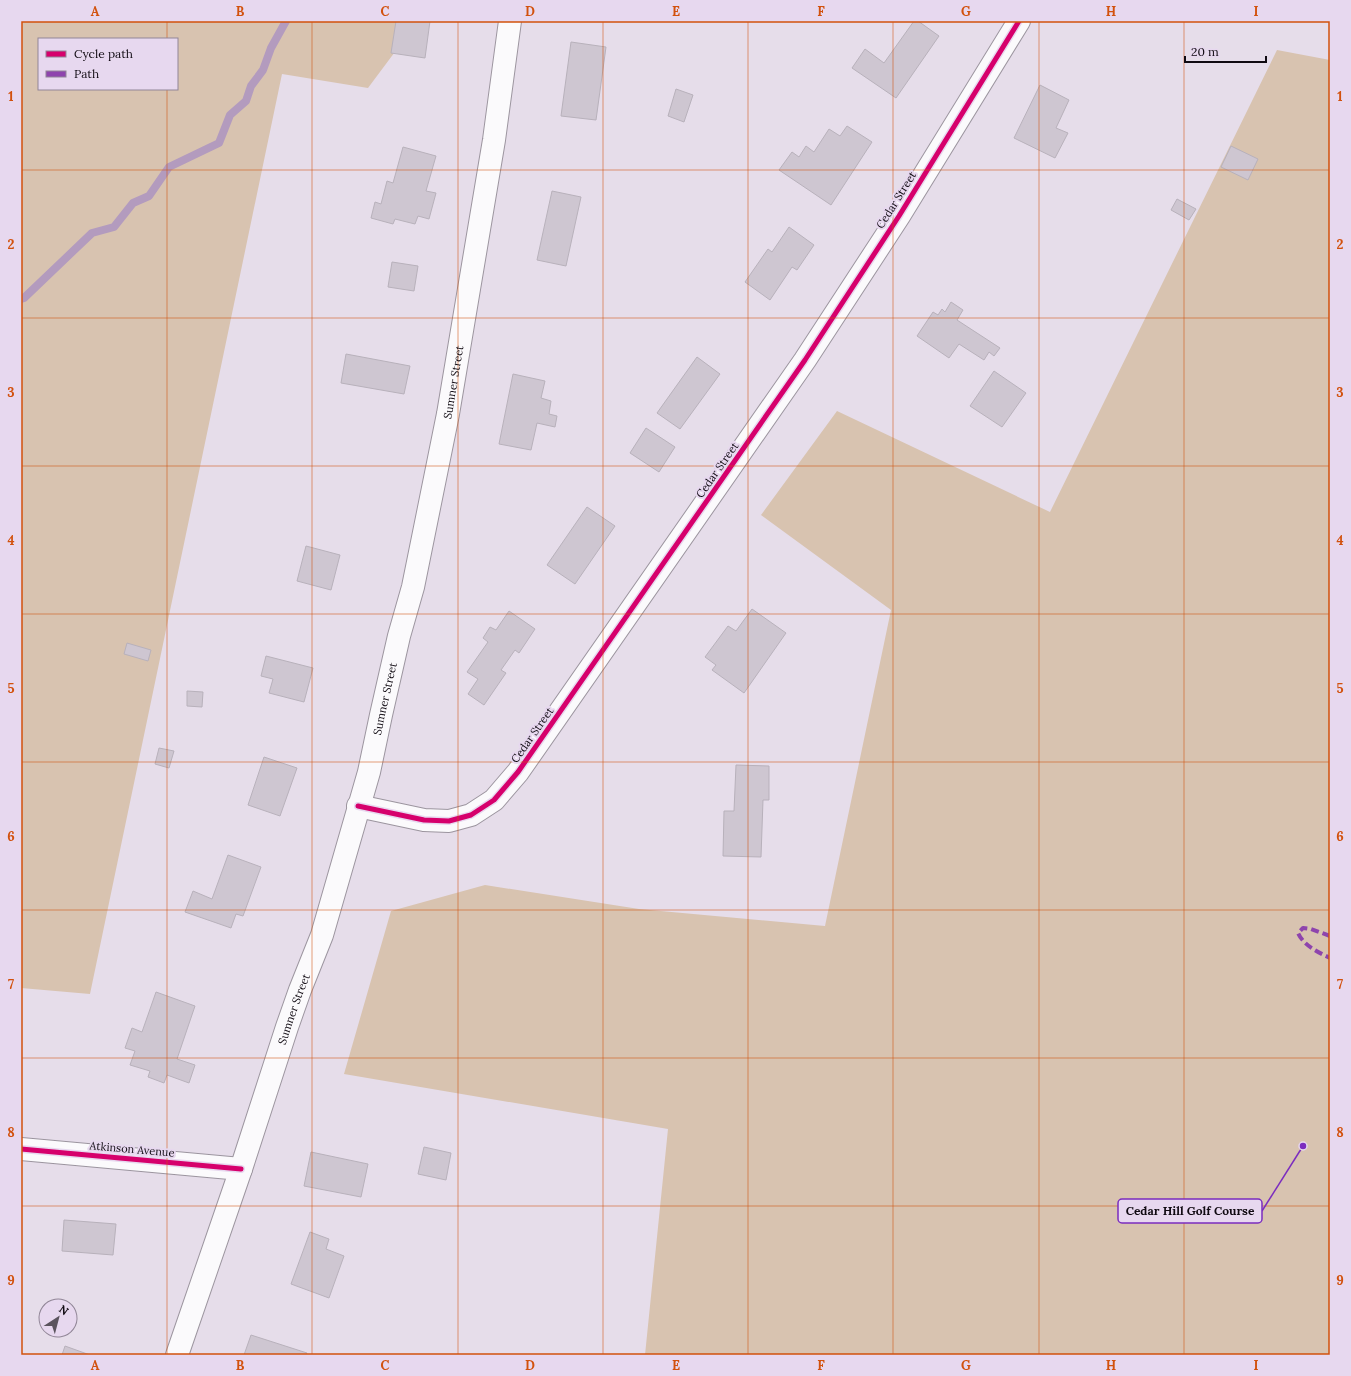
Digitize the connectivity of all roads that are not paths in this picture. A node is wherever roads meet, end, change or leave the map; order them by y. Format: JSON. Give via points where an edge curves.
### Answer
{"nodes":[{"id":1,"x":510,"y":21,"type":"edge"},
{"id":2,"x":1019,"y":21,"type":"edge"},
{"id":3,"x":358,"y":806,"type":"junction"},
{"id":4,"x":21,"y":1149,"type":"edge"},
{"id":5,"x":241,"y":1169,"type":"junction"},
{"id":6,"x":177,"y":1355,"type":"edge"}],
"edges":[{"from":1,"to":3,"type":"main road","name":"Sumner Street","via":[[494,140],[435,484],[413,587],[380,714],[369,772]]},
{"from":2,"to":3,"type":"main road","name":"Cedar Street","via":[[899,216],[805,360],[518,772],[494,800],[471,815],[449,821],[424,820]]},
{"from":3,"to":5,"type":"main road","name":"Sumner Street","via":[[322,935],[287,1027]]},
{"from":4,"to":5,"type":"main road","name":"Atkinson Avenue"},
{"from":5,"to":6,"type":"main road","name":"Sumner Street"}]}
